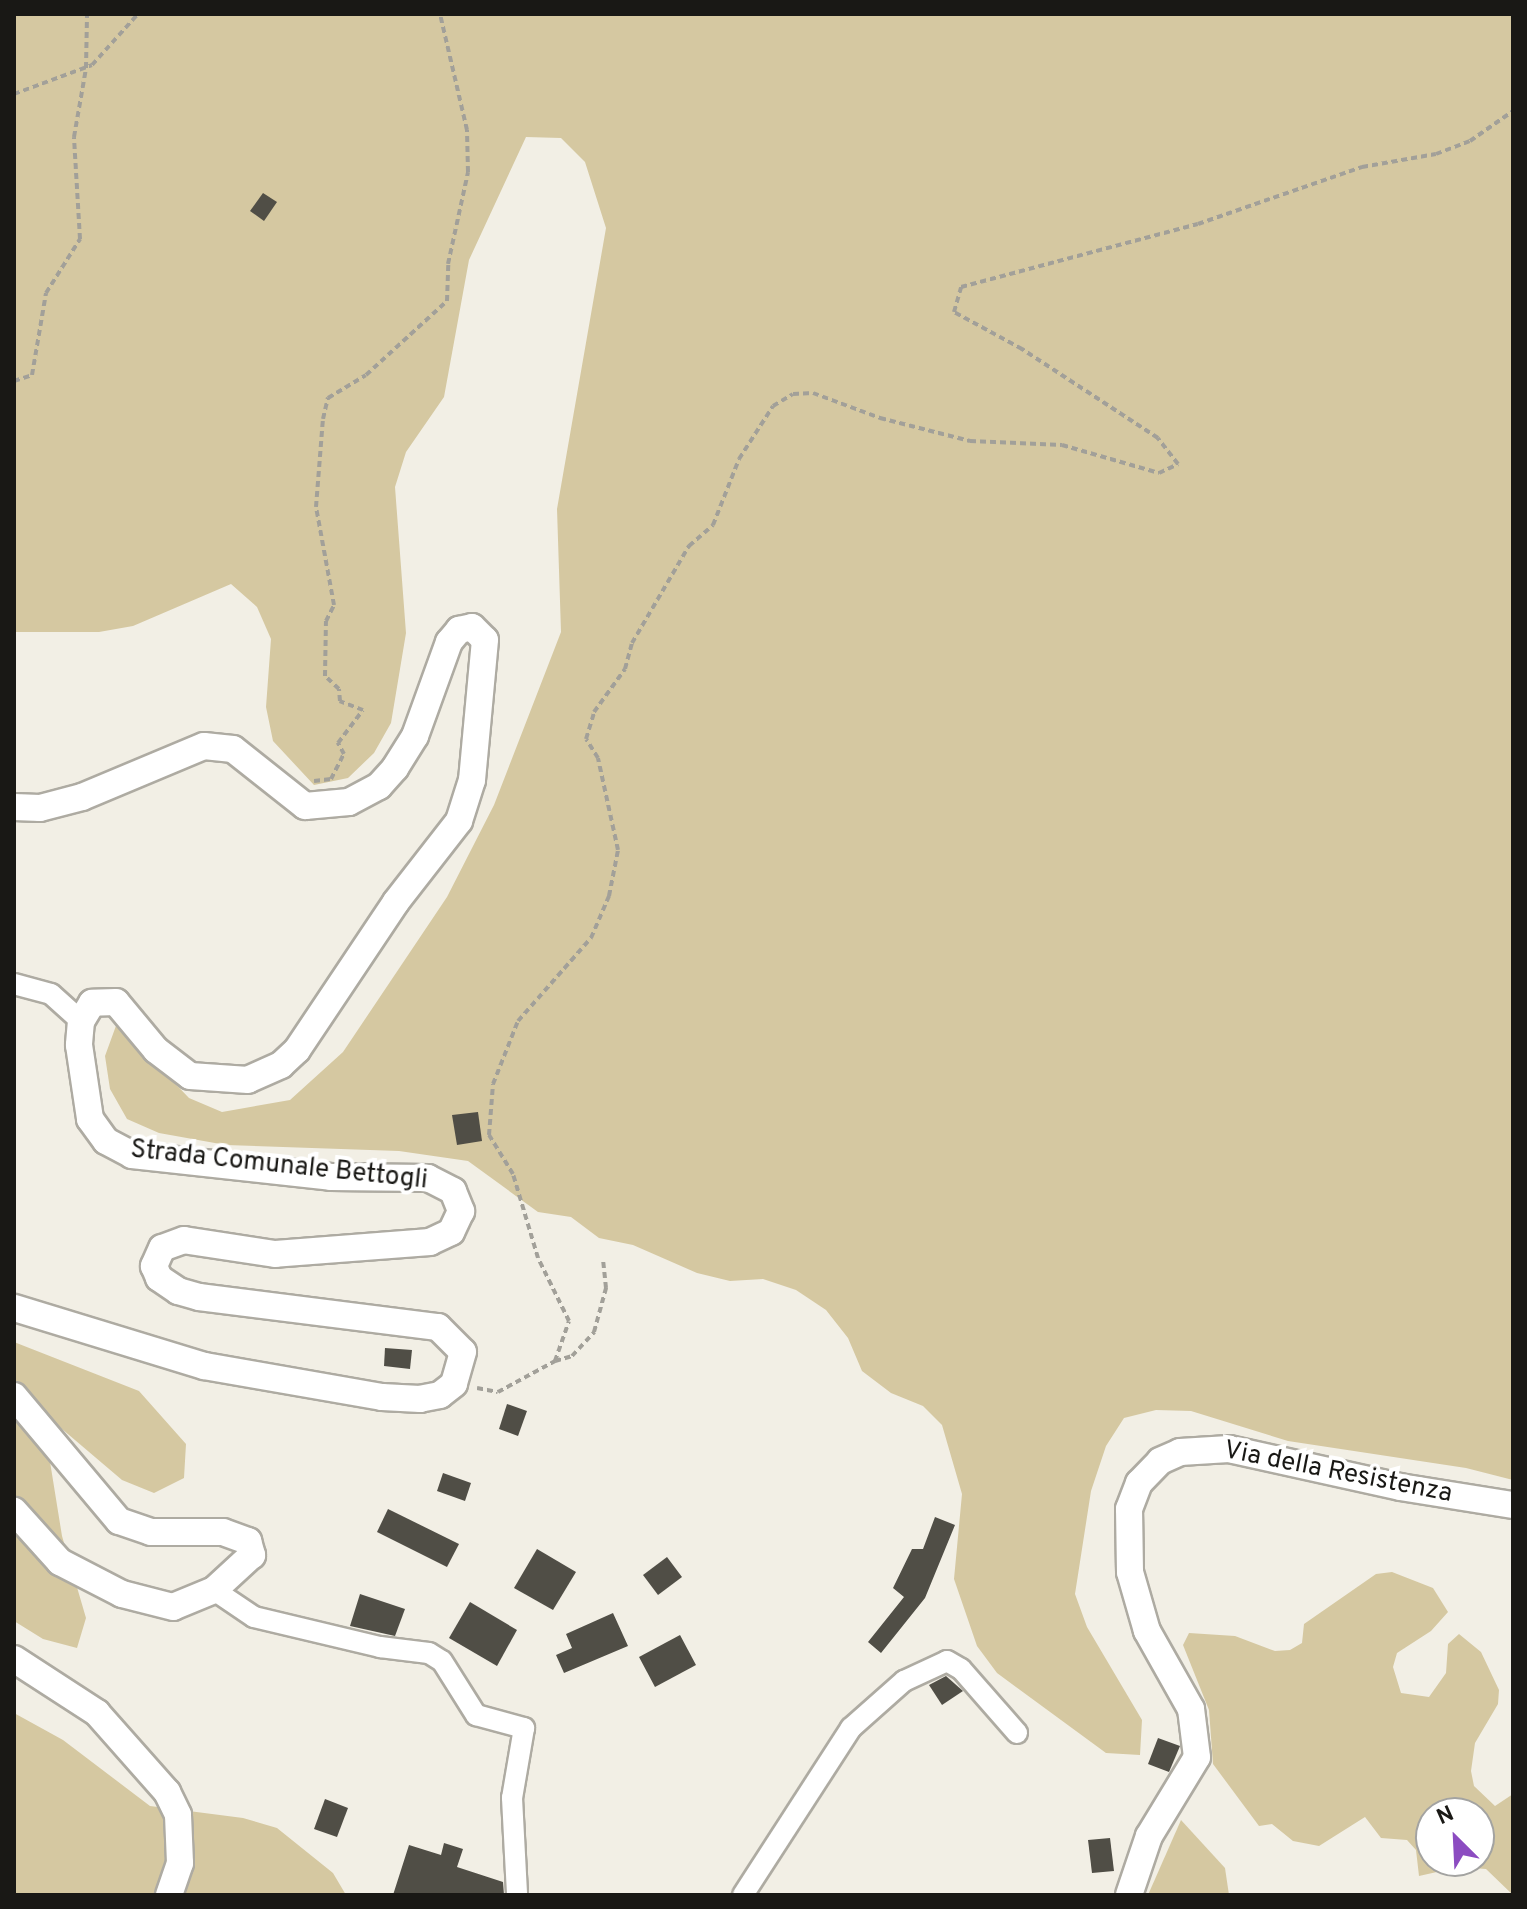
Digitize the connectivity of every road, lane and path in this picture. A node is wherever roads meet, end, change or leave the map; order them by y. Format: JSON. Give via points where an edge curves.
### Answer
{"nodes":[{"id":1,"x":87,"y":14,"type":"edge"},
{"id":2,"x":138,"y":14,"type":"edge"},
{"id":3,"x":440,"y":14,"type":"edge"},
{"id":4,"x":86,"y":68,"type":"junction"},
{"id":5,"x":14,"y":94,"type":"edge"},
{"id":6,"x":1513,"y":111,"type":"edge"},
{"id":7,"x":14,"y":381,"type":"edge"},
{"id":8,"x":14,"y":807,"type":"edge"},
{"id":9,"x":325,"y":808,"type":"junction"},
{"id":10,"x":14,"y":984,"type":"edge"},
{"id":11,"x":81,"y":1021,"type":"junction"},
{"id":12,"x":603,"y":1259,"type":"dead end"},
{"id":13,"x":14,"y":1308,"type":"edge"},
{"id":14,"x":555,"y":1361,"type":"junction"},
{"id":15,"x":454,"y":1384,"type":"junction"},
{"id":16,"x":14,"y":1396,"type":"edge"},
{"id":17,"x":1513,"y":1505,"type":"edge"},
{"id":18,"x":14,"y":1511,"type":"edge"},
{"id":19,"x":214,"y":1590,"type":"junction"},
{"id":20,"x":14,"y":1659,"type":"edge"},
{"id":21,"x":1017,"y":1733,"type":"dead end"},
{"id":22,"x":169,"y":1895,"type":"edge"},
{"id":23,"x":517,"y":1895,"type":"edge"},
{"id":24,"x":743,"y":1895,"type":"edge"},
{"id":25,"x":1129,"y":1895,"type":"edge"}],
"edges":[{"from":1,"to":4,"type":"path"},
{"from":2,"to":4,"type":"path"},
{"from":3,"to":9,"type":"path","via":[[452,85],[467,130],[468,172],[448,264],[447,301],[366,375],[328,398],[323,419],[316,507],[334,605],[326,621],[325,676],[339,689],[340,701],[363,710],[338,743],[344,754],[331,779],[316,779],[308,791]]},
{"from":4,"to":5,"type":"path"},
{"from":4,"to":7,"type":"path","via":[[74,137],[80,239],[46,293],[32,375]]},
{"from":6,"to":14,"type":"path","via":[[1470,141],[1436,154],[1362,167],[1198,224],[961,287],[954,312],[1022,349],[1158,438],[1178,464],[1159,473],[1062,445],[970,441],[813,393],[793,394],[773,406],[757,426],[713,525],[689,546],[632,643],[625,669],[594,712],[586,739],[598,758],[618,850],[609,896],[591,938],[518,1021],[493,1084],[489,1135],[513,1174],[538,1258],[569,1321]]},
{"from":8,"to":9,"type":"street","via":[[40,808],[82,797],[204,746],[233,749],[281,793],[305,806]]},
{"from":9,"to":11,"type":"street","via":[[379,786],[395,768],[415,736],[449,642],[459,630],[472,627],[485,640],[482,696],[472,780],[459,821],[396,902],[297,1050],[259,1075],[223,1082],[190,1076],[156,1050],[116,1002],[92,1003]]},
{"from":10,"to":11,"type":"street","via":[[51,994]]},
{"from":11,"to":15,"type":"street","name":"Strada Comunale Bettogli","via":[[83,1099],[90,1119],[106,1141],[132,1155],[331,1177],[428,1178],[453,1191],[461,1211],[451,1232],[430,1242],[275,1254],[184,1240],[162,1248],[154,1266],[159,1278],[199,1297],[438,1327],[463,1352]]},
{"from":12,"to":14,"type":"path","via":[[606,1288],[594,1332],[572,1356]]},
{"from":13,"to":15,"type":"street","via":[[204,1366],[382,1397],[420,1399],[440,1395]]},
{"from":14,"to":15,"type":"path","via":[[498,1392]]},
{"from":16,"to":19,"type":"street","via":[[119,1521],[151,1532],[223,1532],[248,1541],[252,1555]]},
{"from":17,"to":25,"type":"street","name":"Via della Resistenza","via":[[1400,1487],[1229,1449],[1180,1452],[1160,1461],[1139,1483],[1129,1509],[1130,1572],[1147,1631],[1191,1709],[1197,1757],[1149,1836]]},
{"from":18,"to":19,"type":"street","via":[[60,1562],[122,1594],[173,1607]]},
{"from":19,"to":23,"type":"street","via":[[254,1617],[429,1653],[442,1661],[476,1715],[524,1728],[512,1798]]},
{"from":20,"to":22,"type":"street","via":[[97,1713],[131,1745],[167,1792],[178,1815],[180,1863]]},
{"from":21,"to":24,"type":"street","via":[[961,1669],[947,1661],[904,1681],[851,1728]]}]}
